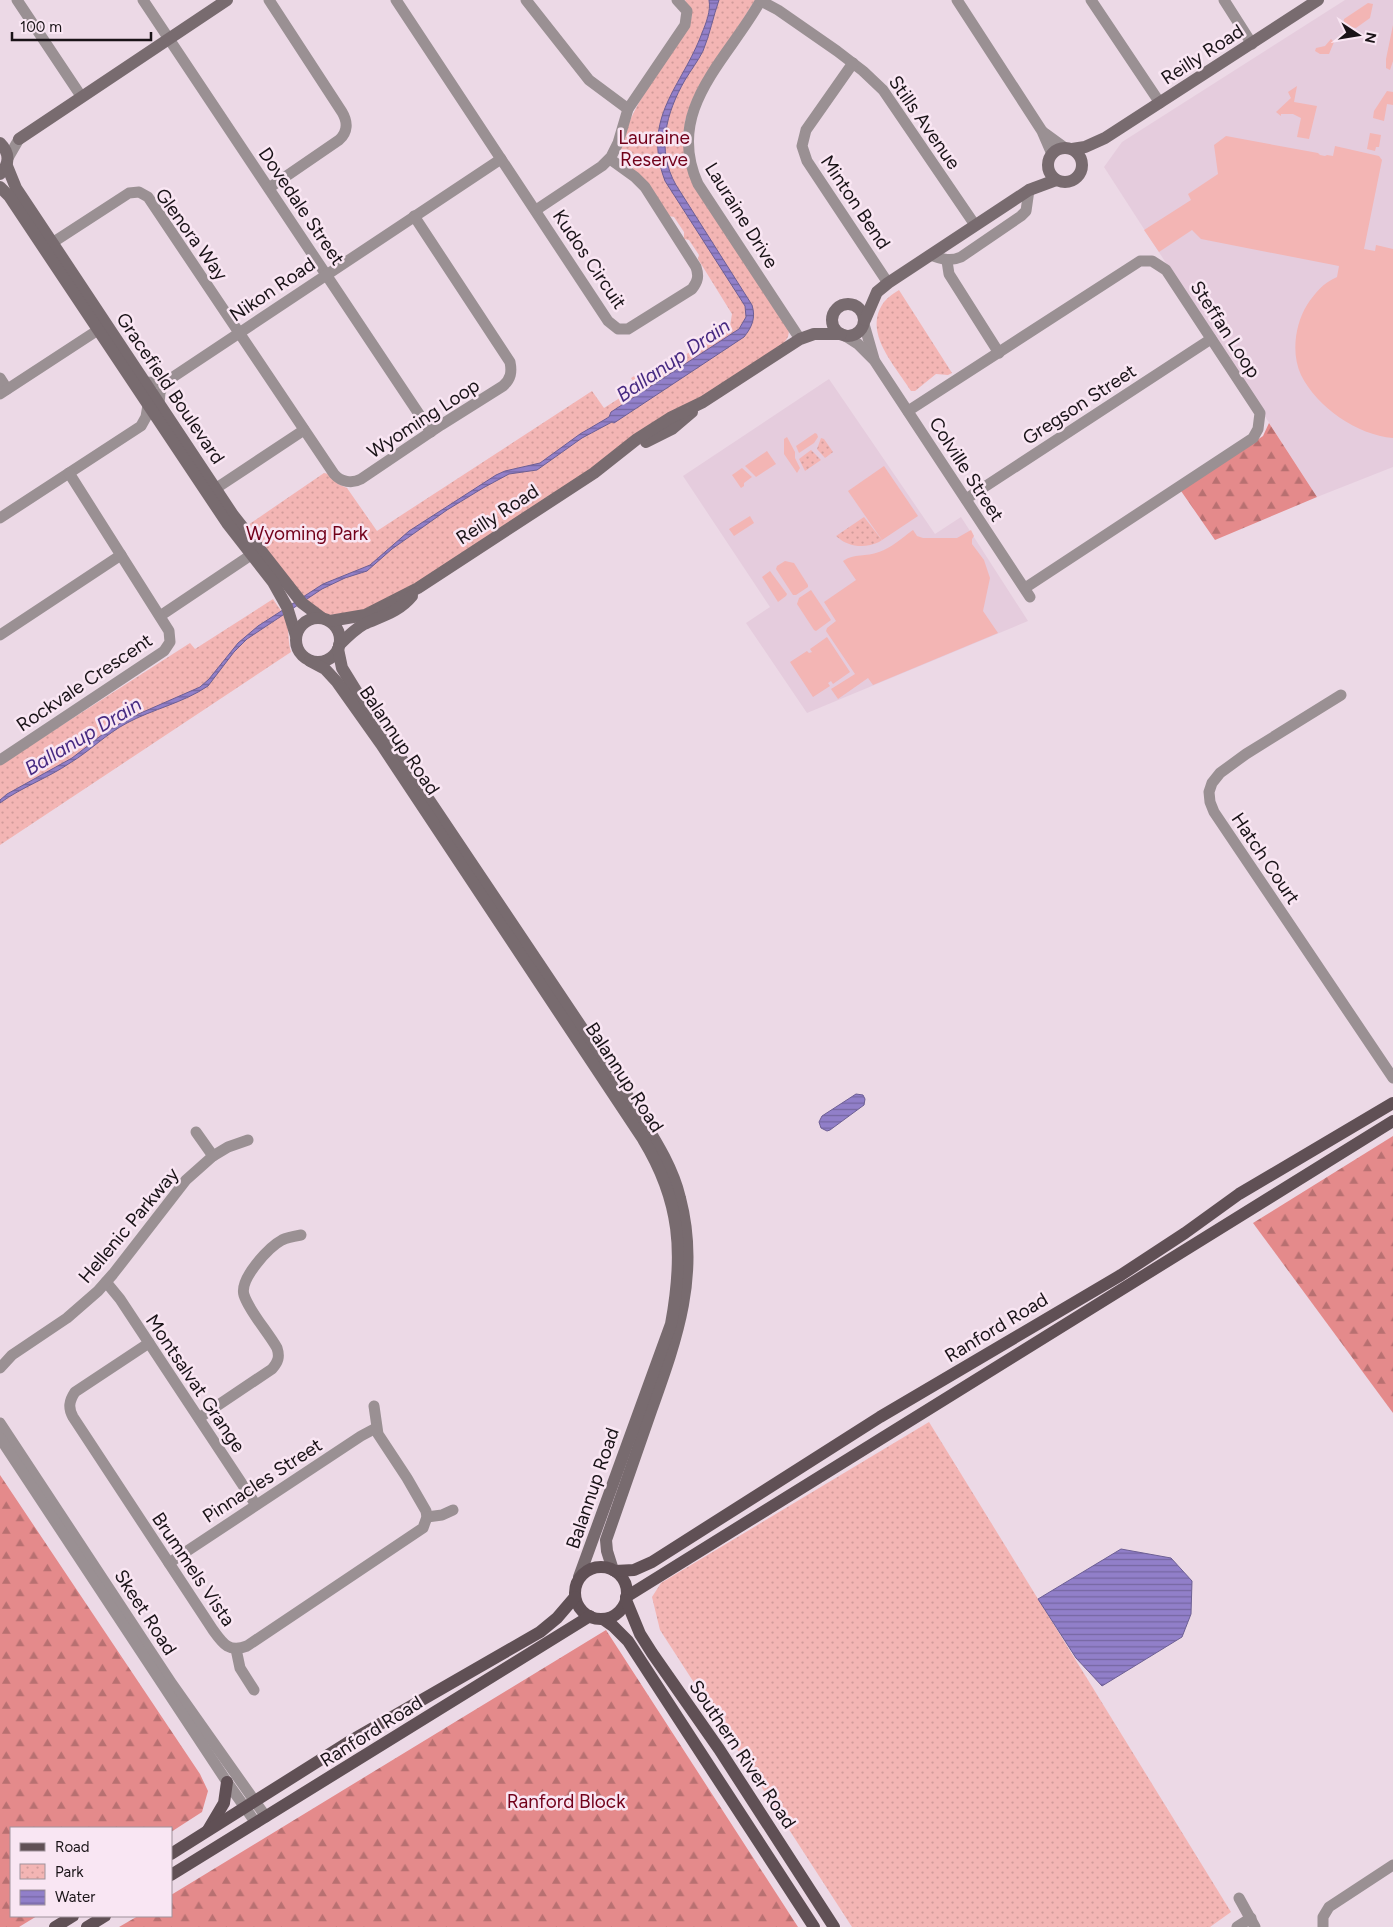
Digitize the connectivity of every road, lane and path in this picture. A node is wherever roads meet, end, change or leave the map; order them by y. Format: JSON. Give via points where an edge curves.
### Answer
{"nodes":[{"id":1,"x":18,"y":0,"type":"edge"},
{"id":2,"x":143,"y":0,"type":"edge"},
{"id":3,"x":227,"y":0,"type":"edge"},
{"id":4,"x":269,"y":0,"type":"edge"},
{"id":5,"x":396,"y":0,"type":"edge"},
{"id":6,"x":526,"y":0,"type":"edge"},
{"id":7,"x":677,"y":0,"type":"edge"},
{"id":8,"x":761,"y":0,"type":"edge"},
{"id":9,"x":958,"y":0,"type":"edge"},
{"id":10,"x":1091,"y":0,"type":"edge"},
{"id":11,"x":1224,"y":0,"type":"edge"},
{"id":12,"x":1318,"y":0,"type":"edge"},
{"id":13,"x":169,"y":39,"type":"junction"},
{"id":14,"x":1252,"y":44,"type":"junction"},
{"id":15,"x":853,"y":63,"type":"junction"},
{"id":16,"x":81,"y":96,"type":"junction"},
{"id":17,"x":1160,"y":103,"type":"junction"},
{"id":18,"x":628,"y":109,"type":"junction"},
{"id":19,"x":1042,"y":131,"type":"junction"},
{"id":20,"x":1105,"y":138,"type":"junction"},
{"id":21,"x":19,"y":139,"type":"junction"},
{"id":22,"x":0,"y":143,"type":"edge"},
{"id":23,"x":1068,"y":149,"type":"junction"},
{"id":24,"x":1052,"y":154,"type":"junction"},
{"id":25,"x":500,"y":159,"type":"junction"},
{"id":26,"x":610,"y":159,"type":"junction"},
{"id":27,"x":1082,"y":164,"type":"junction"},
{"id":28,"x":5,"y":166,"type":"edge"},
{"id":29,"x":1048,"y":169,"type":"junction"},
{"id":30,"x":1056,"y":180,"type":"junction"},
{"id":31,"x":0,"y":187,"type":"edge"},
{"id":32,"x":268,"y":188,"type":"junction"},
{"id":33,"x":1031,"y":189,"type":"junction"},
{"id":34,"x":536,"y":210,"type":"junction"},
{"id":35,"x":414,"y":216,"type":"junction"},
{"id":36,"x":975,"y":225,"type":"junction"},
{"id":37,"x":52,"y":243,"type":"junction"},
{"id":38,"x":930,"y":255,"type":"junction"},
{"id":39,"x":947,"y":261,"type":"junction"},
{"id":40,"x":327,"y":274,"type":"junction"},
{"id":41,"x":888,"y":283,"type":"junction"},
{"id":42,"x":877,"y":292,"type":"junction"},
{"id":43,"x":849,"y":303,"type":"junction"},
{"id":44,"x":833,"y":315,"type":"junction"},
{"id":45,"x":864,"y":322,"type":"junction"},
{"id":46,"x":98,"y":330,"type":"junction"},
{"id":47,"x":240,"y":332,"type":"junction"},
{"id":48,"x":814,"y":334,"type":"junction"},
{"id":49,"x":842,"y":335,"type":"junction"},
{"id":50,"x":800,"y":339,"type":"junction"},
{"id":51,"x":1212,"y":339,"type":"junction"},
{"id":52,"x":999,"y":353,"type":"junction"},
{"id":53,"x":874,"y":360,"type":"junction"},
{"id":54,"x":0,"y":378,"type":"edge"},
{"id":55,"x":145,"y":382,"type":"junction"},
{"id":56,"x":164,"y":383,"type":"junction"},
{"id":57,"x":3,"y":391,"type":"edge"},
{"id":58,"x":154,"y":404,"type":"junction"},
{"id":59,"x":908,"y":410,"type":"junction"},
{"id":60,"x":141,"y":426,"type":"junction"},
{"id":61,"x":163,"y":429,"type":"junction"},
{"id":62,"x":304,"y":430,"type":"junction"},
{"id":63,"x":431,"y":432,"type":"junction"},
{"id":64,"x":69,"y":473,"type":"junction"},
{"id":65,"x":215,"y":489,"type":"junction"},
{"id":66,"x":966,"y":499,"type":"junction"},
{"id":67,"x":0,"y":518,"type":"edge"},
{"id":68,"x":121,"y":555,"type":"junction"},
{"id":69,"x":251,"y":555,"type":"junction"},
{"id":70,"x":418,"y":588,"type":"junction"},
{"id":71,"x":1028,"y":592,"type":"joint"},
{"id":72,"x":160,"y":616,"type":"junction"},
{"id":73,"x":326,"y":619,"type":"junction"},
{"id":74,"x":0,"y":635,"type":"edge"},
{"id":75,"x":296,"y":636,"type":"junction"},
{"id":76,"x":338,"y":647,"type":"junction"},
{"id":77,"x":310,"y":661,"type":"junction"},
{"id":78,"x":1341,"y":695,"type":"dead end"},
{"id":79,"x":0,"y":760,"type":"edge"},
{"id":80,"x":1393,"y":1078,"type":"edge"},
{"id":81,"x":617,"y":1090,"type":"junction"},
{"id":82,"x":1393,"y":1103,"type":"edge"},
{"id":83,"x":1393,"y":1121,"type":"edge"},
{"id":84,"x":196,"y":1132,"type":"dead end"},
{"id":85,"x":248,"y":1140,"type":"dead end"},
{"id":86,"x":213,"y":1156,"type":"junction"},
{"id":87,"x":301,"y":1235,"type":"dead end"},
{"id":88,"x":106,"y":1282,"type":"junction"},
{"id":89,"x":149,"y":1343,"type":"junction"},
{"id":90,"x":12,"y":1355,"type":"junction"},
{"id":91,"x":0,"y":1359,"type":"edge"},
{"id":92,"x":0,"y":1368,"type":"edge"},
{"id":93,"x":374,"y":1406,"type":"dead end"},
{"id":94,"x":199,"y":1418,"type":"junction"},
{"id":95,"x":0,"y":1423,"type":"edge"},
{"id":96,"x":376,"y":1428,"type":"junction"},
{"id":97,"x":0,"y":1438,"type":"edge"},
{"id":98,"x":256,"y":1504,"type":"junction"},
{"id":99,"x":453,"y":1510,"type":"dead end"},
{"id":100,"x":427,"y":1517,"type":"junction"},
{"id":101,"x":169,"y":1563,"type":"junction"},
{"id":102,"x":614,"y":1570,"type":"junction"},
{"id":103,"x":580,"y":1577,"type":"junction"},
{"id":104,"x":575,"y":1597,"type":"junction"},
{"id":105,"x":626,"y":1598,"type":"junction"},
{"id":106,"x":590,"y":1616,"type":"junction"},
{"id":107,"x":603,"y":1619,"type":"junction"},
{"id":108,"x":236,"y":1649,"type":"junction"},
{"id":109,"x":254,"y":1690,"type":"dead end"},
{"id":110,"x":227,"y":1782,"type":"junction"},
{"id":111,"x":250,"y":1804,"type":"junction"},
{"id":112,"x":261,"y":1820,"type":"junction"},
{"id":113,"x":206,"y":1832,"type":"junction"},
{"id":114,"x":172,"y":1853,"type":"edge"},
{"id":115,"x":1393,"y":1865,"type":"edge"},
{"id":116,"x":172,"y":1875,"type":"edge"},
{"id":117,"x":1239,"y":1898,"type":"dead end"},
{"id":118,"x":71,"y":1917,"type":"edge"},
{"id":119,"x":104,"y":1917,"type":"edge"},
{"id":120,"x":1253,"y":1923,"type":"edge"},
{"id":121,"x":55,"y":1927,"type":"edge"},
{"id":122,"x":87,"y":1927,"type":"edge"},
{"id":123,"x":814,"y":1927,"type":"edge"},
{"id":124,"x":834,"y":1927,"type":"edge"},
{"id":125,"x":1237,"y":1927,"type":"edge"},
{"id":126,"x":1323,"y":1927,"type":"edge"}],
"edges":[{"from":1,"to":16,"type":"street"},
{"from":2,"to":13,"type":"street","name":"Dovedale Street"},
{"from":3,"to":13,"type":"street"},
{"from":4,"to":32,"type":"street","via":[[346,123],[339,140]]},
{"from":5,"to":25,"type":"street","name":"Kudos Circuit"},
{"from":6,"to":18,"type":"street","via":[[589,80]]},
{"from":7,"to":18,"type":"street","via":[[687,11],[685,25]]},
{"from":8,"to":15,"type":"street","name":"Stills Avenue"},
{"from":8,"to":50,"type":"street","name":"Lauraine Drive","via":[[699,96],[690,122],[688,152],[698,184]]},
{"from":9,"to":19,"type":"street"},
{"from":10,"to":17,"type":"street"},
{"from":11,"to":14,"type":"street"},
{"from":12,"to":14,"type":"street","name":"Reilly Road"},
{"from":13,"to":16,"type":"street"},
{"from":13,"to":32,"type":"street","name":"Dovedale Street"},
{"from":14,"to":17,"type":"street","name":"Reilly Road"},
{"from":15,"to":36,"type":"street","name":"Stills Avenue","via":[[891,98]]},
{"from":15,"to":41,"type":"street","name":"Minton Bend","via":[[806,130],[802,146],[807,162]]},
{"from":16,"to":21,"type":"street"},
{"from":17,"to":20,"type":"street","name":"Reilly Road"},
{"from":18,"to":26,"type":"street"},
{"from":19,"to":23,"type":"street"},
{"from":19,"to":24,"type":"street"},
{"from":20,"to":23,"type":"street","name":"Reilly Road","via":[[1085,147]]},
{"from":20,"to":27,"type":"street","name":"Reilly Road"},
{"from":21,"to":22,"type":"street"},
{"from":21,"to":28,"type":"street"},
{"from":22,"to":28,"type":"street","name":"Gracefield Boulevard","via":[[4,147]]},
{"from":23,"to":24,"type":"street"},
{"from":23,"to":27,"type":"street","via":[[1079,155]]},
{"from":24,"to":29,"type":"street"},
{"from":25,"to":34,"type":"street","name":"Kudos Circuit"},
{"from":25,"to":35,"type":"street","name":"Nikon Road"},
{"from":26,"to":34,"type":"street"},
{"from":26,"to":34,"type":"street","name":"Kudos Circuit","via":[[645,187],[681,243],[698,273],[692,289],[635,326],[618,329],[608,321]]},
{"from":27,"to":30,"type":"street","via":[[1076,178],[1066,182]]},
{"from":28,"to":37,"type":"street","name":"Gracefield Boulevard"},
{"from":29,"to":30,"type":"street"},
{"from":29,"to":33,"type":"street"},
{"from":30,"to":33,"type":"street"},
{"from":31,"to":46,"type":"street","name":"Gracefield Boulevard"},
{"from":32,"to":40,"type":"street","name":"Dovedale Street"},
{"from":33,"to":36,"type":"street"},
{"from":33,"to":39,"type":"street","via":[[1026,211],[1021,216],[961,257]]},
{"from":35,"to":40,"type":"street","name":"Nikon Road"},
{"from":35,"to":63,"type":"street","name":"Wyoming Loop","via":[[510,362],[512,370],[503,386]]},
{"from":36,"to":38,"type":"street"},
{"from":37,"to":47,"type":"street","name":"Glenora Way","via":[[118,199],[133,192],[142,193],[150,199]]},
{"from":37,"to":55,"type":"street","name":"Gracefield Boulevard"},
{"from":38,"to":39,"type":"street"},
{"from":38,"to":41,"type":"street"},
{"from":39,"to":52,"type":"street","via":[[950,274]]},
{"from":40,"to":47,"type":"street","name":"Nikon Road"},
{"from":40,"to":63,"type":"street","name":"Dovedale Street"},
{"from":41,"to":42,"type":"street"},
{"from":42,"to":43,"type":"street"},
{"from":42,"to":45,"type":"street"},
{"from":43,"to":44,"type":"street","via":[[840,305]]},
{"from":43,"to":45,"type":"street","via":[[860,308]]},
{"from":44,"to":48,"type":"street","name":"Reilly Road"},
{"from":44,"to":49,"type":"street","via":[[833,324]]},
{"from":45,"to":49,"type":"street","via":[[855,335]]},
{"from":45,"to":53,"type":"street","name":"Colville Street"},
{"from":46,"to":57,"type":"street"},
{"from":46,"to":58,"type":"street","name":"Gracefield Boulevard"},
{"from":47,"to":56,"type":"street","name":"Nikon Road"},
{"from":47,"to":62,"type":"street","name":"Wyoming Loop"},
{"from":48,"to":49,"type":"street","name":"Reilly Road"},
{"from":48,"to":50,"type":"street","name":"Reilly Road"},
{"from":49,"to":53,"type":"street","name":"Colville Street","via":[[858,344]]},
{"from":50,"to":70,"type":"street","name":"Reilly Road","via":[[702,402],[672,429],[597,470]]},
{"from":51,"to":52,"type":"street","name":"Steffan Loop","via":[[1166,270],[1147,260]]},
{"from":51,"to":66,"type":"street","name":"Gregson Street"},
{"from":51,"to":71,"type":"street","name":"Steffan Loop","via":[[1260,413],[1253,438]]},
{"from":52,"to":59,"type":"street","name":"Steffan Loop"},
{"from":53,"to":59,"type":"street","name":"Colville Street"},
{"from":54,"to":57,"type":"street"},
{"from":55,"to":56,"type":"street"},
{"from":55,"to":58,"type":"street","name":"Gracefield Boulevard"},
{"from":56,"to":58,"type":"street"},
{"from":58,"to":60,"type":"street"},
{"from":58,"to":61,"type":"street","name":"Gracefield Boulevard"},
{"from":58,"to":65,"type":"street","name":"Gracefield Boulevard"},
{"from":59,"to":66,"type":"street","name":"Colville Street"},
{"from":60,"to":61,"type":"street"},
{"from":60,"to":64,"type":"street"},
{"from":61,"to":69,"type":"street","name":"Gracefield Boulevard"},
{"from":62,"to":63,"type":"street","name":"Wyoming Loop","via":[[336,476],[354,482]]},
{"from":62,"to":65,"type":"street"},
{"from":64,"to":67,"type":"street"},
{"from":64,"to":68,"type":"street","name":"Rockvale Crescent"},
{"from":65,"to":73,"type":"street","name":"Gracefield Boulevard","via":[[302,604]]},
{"from":66,"to":71,"type":"street","name":"Colville Street"},
{"from":68,"to":72,"type":"street","name":"Rockvale Crescent"},
{"from":68,"to":74,"type":"street"},
{"from":69,"to":72,"type":"street"},
{"from":69,"to":75,"type":"street","name":"Gracefield Boulevard","via":[[285,602]]},
{"from":70,"to":73,"type":"street","name":"Reilly Road","via":[[365,615]]},
{"from":70,"to":76,"type":"street","name":"Reilly Road","via":[[394,612],[359,627]]},
{"from":72,"to":79,"type":"street","name":"Rockvale Crescent","via":[[170,633],[166,650]]},
{"from":73,"to":75,"type":"street","via":[[305,621]]},
{"from":73,"to":76,"type":"street","via":[[338,630]]},
{"from":75,"to":77,"type":"street","via":[[298,651]]},
{"from":76,"to":77,"type":"street","via":[[328,659]]},
{"from":76,"to":81,"type":"street","name":"Balannup Road","via":[[342,668],[358,694]]},
{"from":77,"to":81,"type":"street","name":"Balannup Road","via":[[325,669],[337,682]]},
{"from":78,"to":80,"type":"street","name":"Hatch Court","via":[[1230,764],[1212,783],[1210,802]]},
{"from":81,"to":102,"type":"street","name":"Balannup Road","via":[[663,1155],[680,1196],[685,1218],[688,1274],[676,1336],[606,1540]]},
{"from":81,"to":103,"type":"street","name":"Balannup Road","via":[[648,1147],[672,1205],[678,1240],[678,1283],[670,1324]]},
{"from":82,"to":102,"type":"main road","name":"Ranford Road","via":[[1239,1194],[1121,1275],[880,1418],[652,1562],[634,1570]]},
{"from":83,"to":105,"type":"main road","name":"Ranford Road"},
{"from":84,"to":86,"type":"street"},
{"from":85,"to":86,"type":"street","name":"Hellenic Parkway"},
{"from":86,"to":88,"type":"street","name":"Hellenic Parkway","via":[[172,1196]]},
{"from":87,"to":94,"type":"street","via":[[281,1240],[264,1255],[244,1282],[247,1300],[277,1348],[276,1364]]},
{"from":88,"to":89,"type":"street","name":"Montsalvat Grange"},
{"from":88,"to":90,"type":"street","name":"Hellenic Parkway","via":[[67,1318]]},
{"from":89,"to":94,"type":"street","name":"Montsalvat Grange"},
{"from":89,"to":101,"type":"street","name":"Brummels Vista","via":[[75,1392],[69,1408]]},
{"from":90,"to":91,"type":"street","name":"Hellenic Parkway"},
{"from":90,"to":92,"type":"street","name":"Hellenic Parkway"},
{"from":93,"to":96,"type":"street"},
{"from":94,"to":98,"type":"street","name":"Montsalvat Grange"},
{"from":95,"to":111,"type":"street","name":"Skeet Road"},
{"from":96,"to":98,"type":"street","name":"Pinnacles Street"},
{"from":96,"to":100,"type":"street"},
{"from":97,"to":110,"type":"street","name":"Skeet Road"},
{"from":98,"to":101,"type":"street","name":"Pinnacles Street"},
{"from":99,"to":100,"type":"street"},
{"from":100,"to":108,"type":"street","name":"Brummels Vista","via":[[418,1532],[247,1646]]},
{"from":101,"to":108,"type":"street","name":"Brummels Vista","via":[[223,1643]]},
{"from":102,"to":103,"type":"main road","via":[[594,1568]]},
{"from":102,"to":105,"type":"main road","via":[[624,1582]]},
{"from":103,"to":104,"type":"main road"},
{"from":104,"to":106,"type":"main road","via":[[580,1608]]},
{"from":104,"to":111,"type":"main road","name":"Ranford Road","via":[[540,1632],[347,1743]]},
{"from":105,"to":107,"type":"main road","via":[[616,1614]]},
{"from":105,"to":124,"type":"main road","name":"Southern River Road","via":[[640,1634],[652,1653],[719,1749]]},
{"from":106,"to":107,"type":"main road"},
{"from":106,"to":112,"type":"main road","name":"Ranford Road"},
{"from":107,"to":123,"type":"main road","name":"Southern River Road","via":[[628,1641]]},
{"from":108,"to":109,"type":"street","via":[[240,1668]]},
{"from":110,"to":111,"type":"street","name":"Skeet Road"},
{"from":110,"to":113,"type":"main road","via":[[224,1803]]},
{"from":111,"to":112,"type":"street","name":"Skeet Road"},
{"from":111,"to":113,"type":"main road","name":"Ranford Road"},
{"from":112,"to":116,"type":"main road","name":"Ranford Road"},
{"from":113,"to":114,"type":"main road","name":"Ranford Road"},
{"from":115,"to":126,"type":"street","via":[[1329,1907],[1323,1917]]},
{"from":117,"to":120,"type":"street"},
{"from":118,"to":121,"type":"main road"},
{"from":119,"to":122,"type":"main road"},
{"from":120,"to":125,"type":"street"}]}
